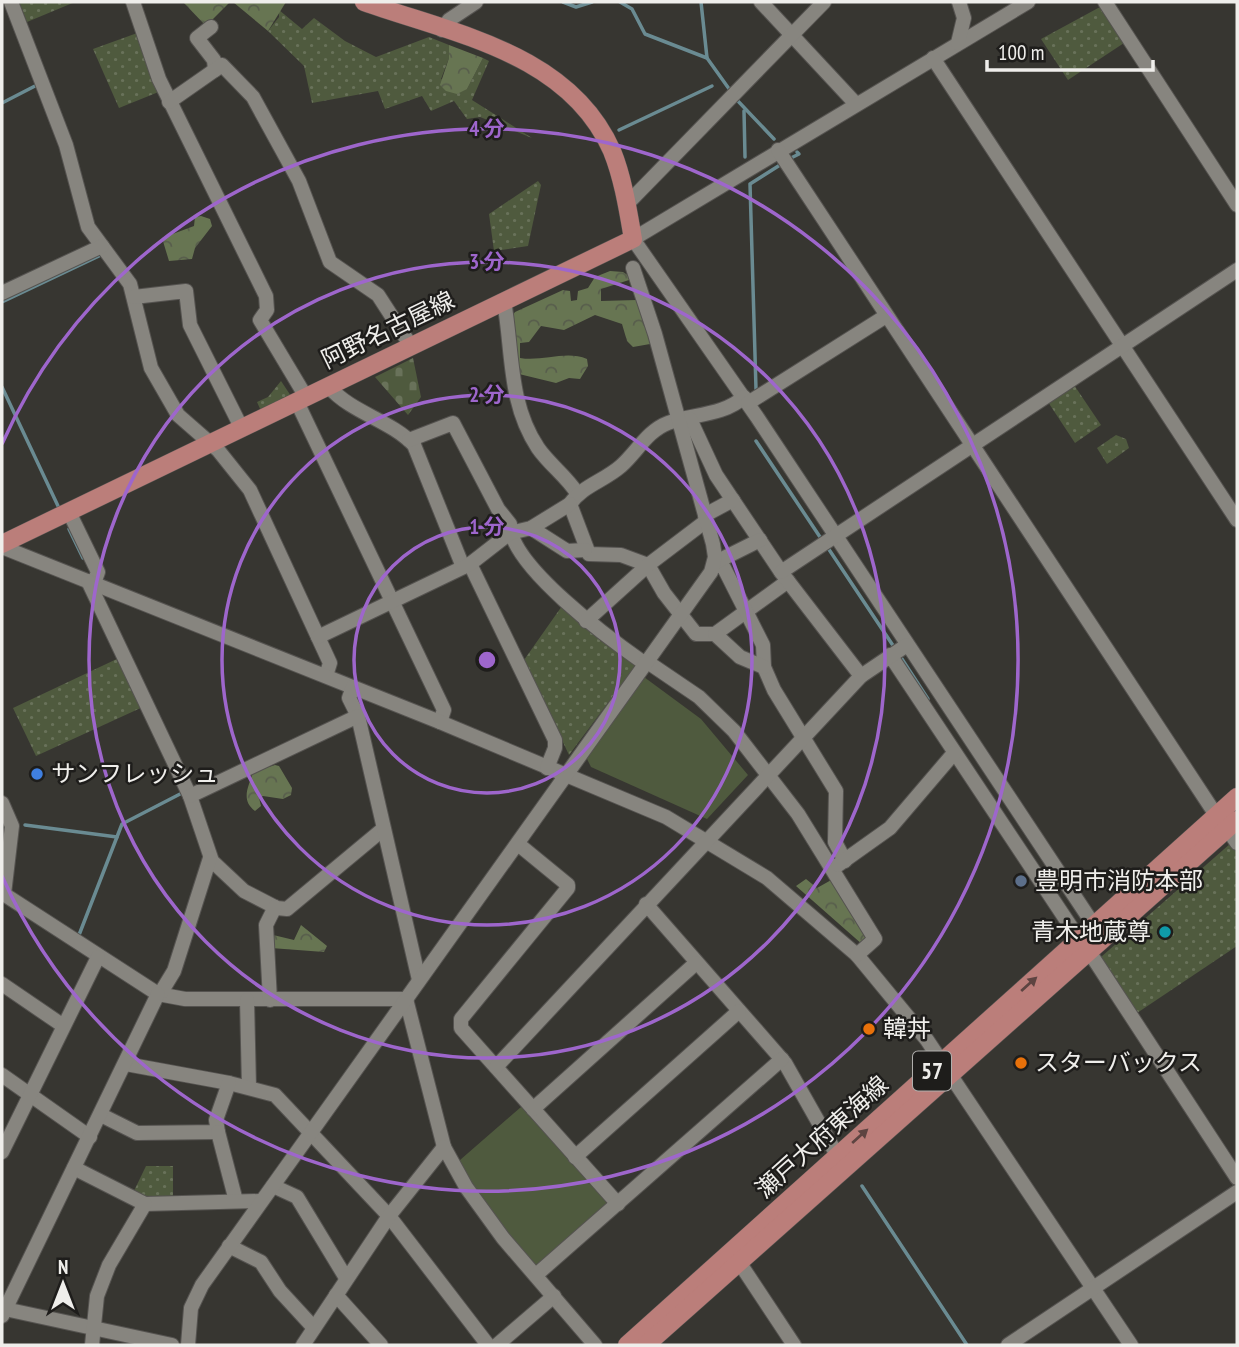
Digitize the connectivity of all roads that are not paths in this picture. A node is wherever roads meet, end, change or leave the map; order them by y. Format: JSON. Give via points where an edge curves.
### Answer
{"nodes":[{"id":1,"x":11,"y":2,"type":"edge"},
{"id":2,"x":133,"y":2,"type":"edge"},
{"id":3,"x":364,"y":2,"type":"edge"},
{"id":4,"x":476,"y":2,"type":"edge"},
{"id":5,"x":761,"y":2,"type":"edge"},
{"id":6,"x":824,"y":2,"type":"edge"},
{"id":7,"x":959,"y":2,"type":"edge"},
{"id":8,"x":1028,"y":2,"type":"edge"},
{"id":9,"x":1105,"y":2,"type":"edge"},
{"id":10,"x":211,"y":27,"type":"dead end"},
{"id":11,"x":442,"y":30,"type":"junction"},
{"id":12,"x":792,"y":37,"type":"junction"},
{"id":13,"x":958,"y":43,"type":"junction"},
{"id":14,"x":933,"y":58,"type":"junction"},
{"id":15,"x":215,"y":71,"type":"junction"},
{"id":16,"x":169,"y":102,"type":"junction"},
{"id":17,"x":856,"y":104,"type":"junction"},
{"id":18,"x":778,"y":150,"type":"junction"},
{"id":19,"x":627,"y":204,"type":"junction"},
{"id":20,"x":1237,"y":205,"type":"edge"},
{"id":21,"x":633,"y":239,"type":"junction"},
{"id":22,"x":102,"y":246,"type":"junction"},
{"id":23,"x":633,"y":268,"type":"dead end"},
{"id":24,"x":1237,"y":270,"type":"edge"},
{"id":25,"x":2,"y":293,"type":"edge"},
{"id":26,"x":134,"y":297,"type":"junction"},
{"id":27,"x":505,"y":301,"type":"junction"},
{"id":28,"x":886,"y":316,"type":"junction"},
{"id":29,"x":411,"y":346,"type":"junction"},
{"id":30,"x":1123,"y":347,"type":"junction"},
{"id":31,"x":329,"y":387,"type":"junction"},
{"id":32,"x":302,"y":399,"type":"junction"},
{"id":33,"x":746,"y":400,"type":"junction"},
{"id":34,"x":685,"y":420,"type":"junction"},
{"id":35,"x":242,"y":429,"type":"junction"},
{"id":36,"x":409,"y":440,"type":"junction"},
{"id":37,"x":211,"y":444,"type":"junction"},
{"id":38,"x":973,"y":447,"type":"junction"},
{"id":39,"x":573,"y":499,"type":"junction"},
{"id":40,"x":733,"y":500,"type":"junction"},
{"id":41,"x":69,"y":512,"type":"junction"},
{"id":42,"x":706,"y":518,"type":"junction"},
{"id":43,"x":1237,"y":520,"type":"edge"},
{"id":44,"x":531,"y":528,"type":"junction"},
{"id":45,"x":510,"y":533,"type":"junction"},
{"id":46,"x":835,"y":537,"type":"junction"},
{"id":47,"x":760,"y":540,"type":"junction"},
{"id":48,"x":2,"y":545,"type":"edge"},
{"id":49,"x":585,"y":550,"type":"junction"},
{"id":50,"x":714,"y":563,"type":"junction"},
{"id":51,"x":648,"y":565,"type":"junction"},
{"id":52,"x":466,"y":566,"type":"junction"},
{"id":53,"x":785,"y":577,"type":"junction"},
{"id":54,"x":91,"y":582,"type":"junction"},
{"id":55,"x":392,"y":601,"type":"junction"},
{"id":56,"x":747,"y":613,"type":"junction"},
{"id":57,"x":680,"y":617,"type":"junction"},
{"id":58,"x":586,"y":621,"type":"junction"},
{"id":59,"x":715,"y":634,"type":"junction"},
{"id":60,"x":318,"y":637,"type":"junction"},
{"id":61,"x":907,"y":645,"type":"junction"},
{"id":62,"x":890,"y":655,"type":"junction"},
{"id":63,"x":645,"y":662,"type":"junction"},
{"id":64,"x":764,"y":667,"type":"junction"},
{"id":65,"x":326,"y":676,"type":"junction"},
{"id":66,"x":861,"y":676,"type":"junction"},
{"id":67,"x":353,"y":687,"type":"junction"},
{"id":68,"x":358,"y":716,"type":"junction"},
{"id":69,"x":440,"y":722,"type":"junction"},
{"id":70,"x":803,"y":738,"type":"junction"},
{"id":71,"x":954,"y":753,"type":"junction"},
{"id":72,"x":547,"y":768,"type":"junction"},
{"id":73,"x":568,"y":776,"type":"junction"},
{"id":74,"x":767,"y":776,"type":"junction"},
{"id":75,"x":190,"y":796,"type":"junction"},
{"id":76,"x":1237,"y":797,"type":"edge"},
{"id":77,"x":2,"y":803,"type":"edge"},
{"id":78,"x":1230,"y":827,"type":"edge"},
{"id":79,"x":382,"y":830,"type":"junction"},
{"id":80,"x":1035,"y":837,"type":"junction"},
{"id":81,"x":708,"y":840,"type":"junction"},
{"id":82,"x":518,"y":844,"type":"junction"},
{"id":83,"x":1017,"y":848,"type":"junction"},
{"id":84,"x":210,"y":858,"type":"junction"},
{"id":85,"x":845,"y":861,"type":"junction"},
{"id":86,"x":832,"y":870,"type":"junction"},
{"id":87,"x":3,"y":894,"type":"edge"},
{"id":88,"x":646,"y":904,"type":"junction"},
{"id":89,"x":275,"y":907,"type":"junction"},
{"id":90,"x":1099,"y":932,"type":"junction"},
{"id":91,"x":1084,"y":946,"type":"junction"},
{"id":92,"x":857,"y":955,"type":"junction"},
{"id":93,"x":98,"y":957,"type":"junction"},
{"id":94,"x":696,"y":963,"type":"junction"},
{"id":95,"x":419,"y":980,"type":"junction"},
{"id":96,"x":2,"y":984,"type":"edge"},
{"id":97,"x":159,"y":994,"type":"junction"},
{"id":98,"x":406,"y":999,"type":"junction"},
{"id":99,"x":247,"y":1000,"type":"junction"},
{"id":100,"x":270,"y":1000,"type":"junction"},
{"id":101,"x":738,"y":1011,"type":"junction"},
{"id":102,"x":62,"y":1025,"type":"junction"},
{"id":103,"x":782,"y":1059,"type":"junction"},
{"id":104,"x":126,"y":1064,"type":"junction"},
{"id":105,"x":496,"y":1067,"type":"junction"},
{"id":106,"x":947,"y":1069,"type":"junction"},
{"id":107,"x":2,"y":1075,"type":"edge"},
{"id":108,"x":229,"y":1083,"type":"junction"},
{"id":109,"x":249,"y":1087,"type":"junction"},
{"id":110,"x":29,"y":1094,"type":"junction"},
{"id":111,"x":533,"y":1109,"type":"junction"},
{"id":112,"x":101,"y":1115,"type":"junction"},
{"id":113,"x":218,"y":1132,"type":"junction"},
{"id":114,"x":310,"y":1133,"type":"junction"},
{"id":115,"x":90,"y":1137,"type":"junction"},
{"id":116,"x":444,"y":1147,"type":"junction"},
{"id":117,"x":2,"y":1152,"type":"edge"},
{"id":118,"x":837,"y":1156,"type":"junction"},
{"id":119,"x":575,"y":1157,"type":"junction"},
{"id":120,"x":74,"y":1168,"type":"junction"},
{"id":121,"x":1237,"y":1178,"type":"edge"},
{"id":122,"x":273,"y":1186,"type":"junction"},
{"id":123,"x":1237,"y":1192,"type":"edge"},
{"id":124,"x":236,"y":1201,"type":"junction"},
{"id":125,"x":260,"y":1201,"type":"junction"},
{"id":126,"x":145,"y":1204,"type":"junction"},
{"id":127,"x":618,"y":1204,"type":"junction"},
{"id":128,"x":389,"y":1216,"type":"junction"},
{"id":129,"x":229,"y":1246,"type":"junction"},
{"id":130,"x":739,"y":1262,"type":"junction"},
{"id":131,"x":536,"y":1275,"type":"junction"},
{"id":132,"x":346,"y":1278,"type":"junction"},
{"id":133,"x":1093,"y":1289,"type":"junction"},
{"id":134,"x":336,"y":1295,"type":"junction"},
{"id":135,"x":554,"y":1296,"type":"junction"},
{"id":136,"x":3,"y":1312,"type":"edge"},
{"id":137,"x":94,"y":1328,"type":"junction"},
{"id":138,"x":314,"y":1328,"type":"junction"},
{"id":139,"x":92,"y":1345,"type":"edge"},
{"id":140,"x":172,"y":1345,"type":"edge"},
{"id":141,"x":188,"y":1345,"type":"edge"},
{"id":142,"x":303,"y":1345,"type":"edge"},
{"id":143,"x":381,"y":1345,"type":"edge"},
{"id":144,"x":488,"y":1345,"type":"edge"},
{"id":145,"x":497,"y":1345,"type":"edge"},
{"id":146,"x":594,"y":1345,"type":"edge"},
{"id":147,"x":627,"y":1345,"type":"edge"},
{"id":148,"x":646,"y":1345,"type":"edge"},
{"id":149,"x":794,"y":1345,"type":"edge"},
{"id":150,"x":1008,"y":1345,"type":"edge"},
{"id":151,"x":1131,"y":1345,"type":"edge"}],
"edges":[{"from":1,"to":22,"type":"street","via":[[66,145],[88,228]]},
{"from":2,"to":16,"type":"street"},
{"from":3,"to":11,"type":"main road"},
{"from":4,"to":11,"type":"street"},
{"from":5,"to":12,"type":"street"},
{"from":6,"to":12,"type":"street"},
{"from":7,"to":13,"type":"street","via":[[964,18]]},
{"from":8,"to":13,"type":"street"},
{"from":9,"to":20,"type":"street"},
{"from":10,"to":15,"type":"street","via":[[197,38],[214,60]]},
{"from":11,"to":19,"type":"main road","via":[[526,61],[567,87],[598,125],[612,152]]},
{"from":12,"to":17,"type":"street"},
{"from":12,"to":19,"type":"street"},
{"from":13,"to":14,"type":"street"},
{"from":14,"to":17,"type":"street"},
{"from":14,"to":30,"type":"street"},
{"from":15,"to":16,"type":"street"},
{"from":15,"to":29,"type":"street","via":[[222,65],[253,97],[299,181],[330,262],[378,295]]},
{"from":16,"to":32,"type":"street","via":[[266,296],[267,310],[260,320]]},
{"from":17,"to":18,"type":"street"},
{"from":18,"to":21,"type":"street"},
{"from":18,"to":28,"type":"street"},
{"from":19,"to":21,"type":"main road"},
{"from":21,"to":27,"type":"main road","name":"阿野名古屋線"},
{"from":21,"to":33,"type":"street"},
{"from":22,"to":25,"type":"street"},
{"from":22,"to":26,"type":"street","via":[[124,272]]},
{"from":23,"to":34,"type":"street"},
{"from":24,"to":30,"type":"street"},
{"from":26,"to":35,"type":"street","via":[[186,291],[190,325]]},
{"from":26,"to":37,"type":"street","via":[[151,368],[178,415]]},
{"from":27,"to":29,"type":"main road","name":"阿野名古屋線"},
{"from":27,"to":39,"type":"street","via":[[507,347],[519,408],[539,450]]},
{"from":28,"to":33,"type":"street"},
{"from":28,"to":38,"type":"street"},
{"from":29,"to":31,"type":"main road","name":"阿野名古屋線"},
{"from":30,"to":38,"type":"street"},
{"from":30,"to":43,"type":"street"},
{"from":31,"to":32,"type":"main road","name":"阿野名古屋線"},
{"from":31,"to":36,"type":"street"},
{"from":32,"to":35,"type":"main road","name":"阿野名古屋線"},
{"from":32,"to":55,"type":"street"},
{"from":33,"to":34,"type":"street"},
{"from":33,"to":46,"type":"street"},
{"from":34,"to":39,"type":"street","via":[[665,424],[622,465]]},
{"from":34,"to":40,"type":"street"},
{"from":34,"to":42,"type":"street"},
{"from":35,"to":37,"type":"main road","name":"阿野名古屋線"},
{"from":36,"to":45,"type":"street","via":[[453,423],[510,524]]},
{"from":36,"to":52,"type":"street"},
{"from":37,"to":41,"type":"main road","name":"阿野名古屋線"},
{"from":37,"to":60,"type":"street","via":[[250,490]]},
{"from":38,"to":46,"type":"street"},
{"from":38,"to":78,"type":"street"},
{"from":39,"to":44,"type":"street"},
{"from":39,"to":49,"type":"street"},
{"from":40,"to":42,"type":"street"},
{"from":40,"to":47,"type":"street"},
{"from":41,"to":48,"type":"main road","name":"阿野名古屋線"},
{"from":41,"to":54,"type":"street","via":[[98,572]]},
{"from":42,"to":50,"type":"street"},
{"from":42,"to":51,"type":"street"},
{"from":44,"to":45,"type":"street"},
{"from":44,"to":49,"type":"street","via":[[567,551]]},
{"from":45,"to":52,"type":"street"},
{"from":45,"to":58,"type":"street","via":[[533,568]]},
{"from":46,"to":53,"type":"street"},
{"from":46,"to":61,"type":"street"},
{"from":47,"to":50,"type":"street"},
{"from":47,"to":53,"type":"street"},
{"from":48,"to":54,"type":"street"},
{"from":49,"to":51,"type":"street"},
{"from":50,"to":56,"type":"street","via":[[724,568]]},
{"from":50,"to":57,"type":"street"},
{"from":51,"to":57,"type":"street"},
{"from":51,"to":58,"type":"street"},
{"from":52,"to":55,"type":"street"},
{"from":52,"to":72,"type":"street","via":[[555,740]]},
{"from":53,"to":56,"type":"street"},
{"from":53,"to":66,"type":"street"},
{"from":54,"to":65,"type":"street"},
{"from":54,"to":75,"type":"street"},
{"from":55,"to":60,"type":"street"},
{"from":55,"to":69,"type":"street","via":[[444,710]]},
{"from":56,"to":59,"type":"street"},
{"from":56,"to":64,"type":"street","via":[[763,645]]},
{"from":57,"to":59,"type":"street","via":[[696,634]]},
{"from":57,"to":63,"type":"street"},
{"from":58,"to":63,"type":"street"},
{"from":59,"to":64,"type":"street","via":[[740,657]]},
{"from":60,"to":65,"type":"street","via":[[330,663]]},
{"from":61,"to":62,"type":"street"},
{"from":61,"to":80,"type":"street"},
{"from":62,"to":66,"type":"street"},
{"from":62,"to":71,"type":"street"},
{"from":63,"to":73,"type":"street"},
{"from":63,"to":74,"type":"street","via":[[699,697],[734,731]]},
{"from":64,"to":70,"type":"street"},
{"from":65,"to":67,"type":"street"},
{"from":66,"to":70,"type":"street"},
{"from":67,"to":68,"type":"street","via":[[349,698]]},
{"from":67,"to":69,"type":"street"},
{"from":68,"to":75,"type":"street"},
{"from":68,"to":79,"type":"street"},
{"from":69,"to":72,"type":"street"},
{"from":70,"to":74,"type":"street"},
{"from":70,"to":85,"type":"street","via":[[836,792],[835,842]]},
{"from":71,"to":83,"type":"street"},
{"from":71,"to":85,"type":"street","via":[[890,828]]},
{"from":72,"to":73,"type":"street"},
{"from":73,"to":81,"type":"street"},
{"from":73,"to":82,"type":"street"},
{"from":74,"to":81,"type":"street"},
{"from":74,"to":86,"type":"street","via":[[798,814]]},
{"from":75,"to":84,"type":"street"},
{"from":76,"to":78,"type":"main road","name":"瀬戸大府東海線","number":"57"},
{"from":77,"to":87,"type":"street","via":[[12,826]]},
{"from":78,"to":90,"type":"main road","name":"瀬戸大府東海線","number":"57"},
{"from":79,"to":89,"type":"street","via":[[287,909]]},
{"from":79,"to":95,"type":"street"},
{"from":80,"to":83,"type":"street"},
{"from":80,"to":90,"type":"street"},
{"from":81,"to":88,"type":"street"},
{"from":81,"to":92,"type":"street","via":[[766,878]]},
{"from":82,"to":95,"type":"street"},
{"from":82,"to":105,"type":"street","via":[[568,888],[461,1020],[461,1028]]},
{"from":83,"to":91,"type":"street"},
{"from":84,"to":89,"type":"street","via":[[244,891]]},
{"from":84,"to":97,"type":"street","via":[[174,971]]},
{"from":85,"to":86,"type":"street"},
{"from":86,"to":92,"type":"street","via":[[875,939]]},
{"from":87,"to":93,"type":"street"},
{"from":88,"to":94,"type":"street"},
{"from":88,"to":105,"type":"street"},
{"from":89,"to":100,"type":"street","via":[[266,925]]},
{"from":90,"to":91,"type":"main road","name":"瀬戸大府東海線","number":"57"},
{"from":91,"to":106,"type":"main road","name":"瀬戸大府東海線","number":"57"},
{"from":91,"to":121,"type":"street"},
{"from":92,"to":106,"type":"street"},
{"from":93,"to":97,"type":"street"},
{"from":93,"to":102,"type":"street"},
{"from":94,"to":101,"type":"street"},
{"from":94,"to":111,"type":"street"},
{"from":95,"to":98,"type":"street"},
{"from":96,"to":102,"type":"street"},
{"from":97,"to":99,"type":"street"},
{"from":97,"to":104,"type":"street"},
{"from":98,"to":100,"type":"street"},
{"from":98,"to":114,"type":"street"},
{"from":98,"to":116,"type":"street"},
{"from":99,"to":100,"type":"street"},
{"from":99,"to":109,"type":"street"},
{"from":101,"to":103,"type":"street"},
{"from":101,"to":119,"type":"street"},
{"from":102,"to":110,"type":"street"},
{"from":103,"to":118,"type":"street"},
{"from":103,"to":127,"type":"street"},
{"from":104,"to":108,"type":"street"},
{"from":104,"to":112,"type":"street"},
{"from":105,"to":111,"type":"street"},
{"from":118,"to":106,"type":"main road","name":"瀬戸大府東海線","number":"57","one_way":true},
{"from":106,"to":130,"type":"main road","name":"瀬戸大府東海線","number":"57"},
{"from":106,"to":133,"type":"street"},
{"from":107,"to":110,"type":"street"},
{"from":108,"to":109,"type":"street"},
{"from":108,"to":113,"type":"street","via":[[216,1120]]},
{"from":109,"to":114,"type":"street","via":[[275,1095]]},
{"from":110,"to":115,"type":"street"},
{"from":110,"to":117,"type":"street"},
{"from":111,"to":119,"type":"street"},
{"from":112,"to":113,"type":"street","via":[[137,1133]]},
{"from":112,"to":115,"type":"street"},
{"from":113,"to":124,"type":"street"},
{"from":114,"to":122,"type":"street"},
{"from":114,"to":128,"type":"street"},
{"from":115,"to":120,"type":"street"},
{"from":116,"to":128,"type":"street"},
{"from":116,"to":131,"type":"street","via":[[466,1187]]},
{"from":118,"to":147,"type":"main road","name":"瀬戸大府東海線","number":"57"},
{"from":119,"to":127,"type":"street"},
{"from":120,"to":126,"type":"street"},
{"from":120,"to":136,"type":"street"},
{"from":122,"to":125,"type":"street"},
{"from":122,"to":132,"type":"street","via":[[297,1197]]},
{"from":123,"to":133,"type":"street"},
{"from":124,"to":125,"type":"street"},
{"from":124,"to":126,"type":"street"},
{"from":125,"to":129,"type":"street"},
{"from":126,"to":137,"type":"street","via":[[108,1265],[97,1296]]},
{"from":127,"to":131,"type":"street"},
{"from":128,"to":132,"type":"street"},
{"from":128,"to":144,"type":"street"},
{"from":129,"to":138,"type":"street","via":[[261,1262]]},
{"from":129,"to":141,"type":"street","via":[[195,1296]]},
{"from":130,"to":148,"type":"main road","name":"瀬戸大府東海線","number":"57"},
{"from":130,"to":149,"type":"street"},
{"from":131,"to":135,"type":"street"},
{"from":132,"to":134,"type":"street"},
{"from":133,"to":150,"type":"street"},
{"from":133,"to":151,"type":"street"},
{"from":134,"to":138,"type":"street"},
{"from":134,"to":143,"type":"street"},
{"from":135,"to":145,"type":"street"},
{"from":135,"to":146,"type":"street"},
{"from":136,"to":137,"type":"street"},
{"from":137,"to":139,"type":"street"},
{"from":137,"to":140,"type":"street"},
{"from":138,"to":142,"type":"street"}]}
